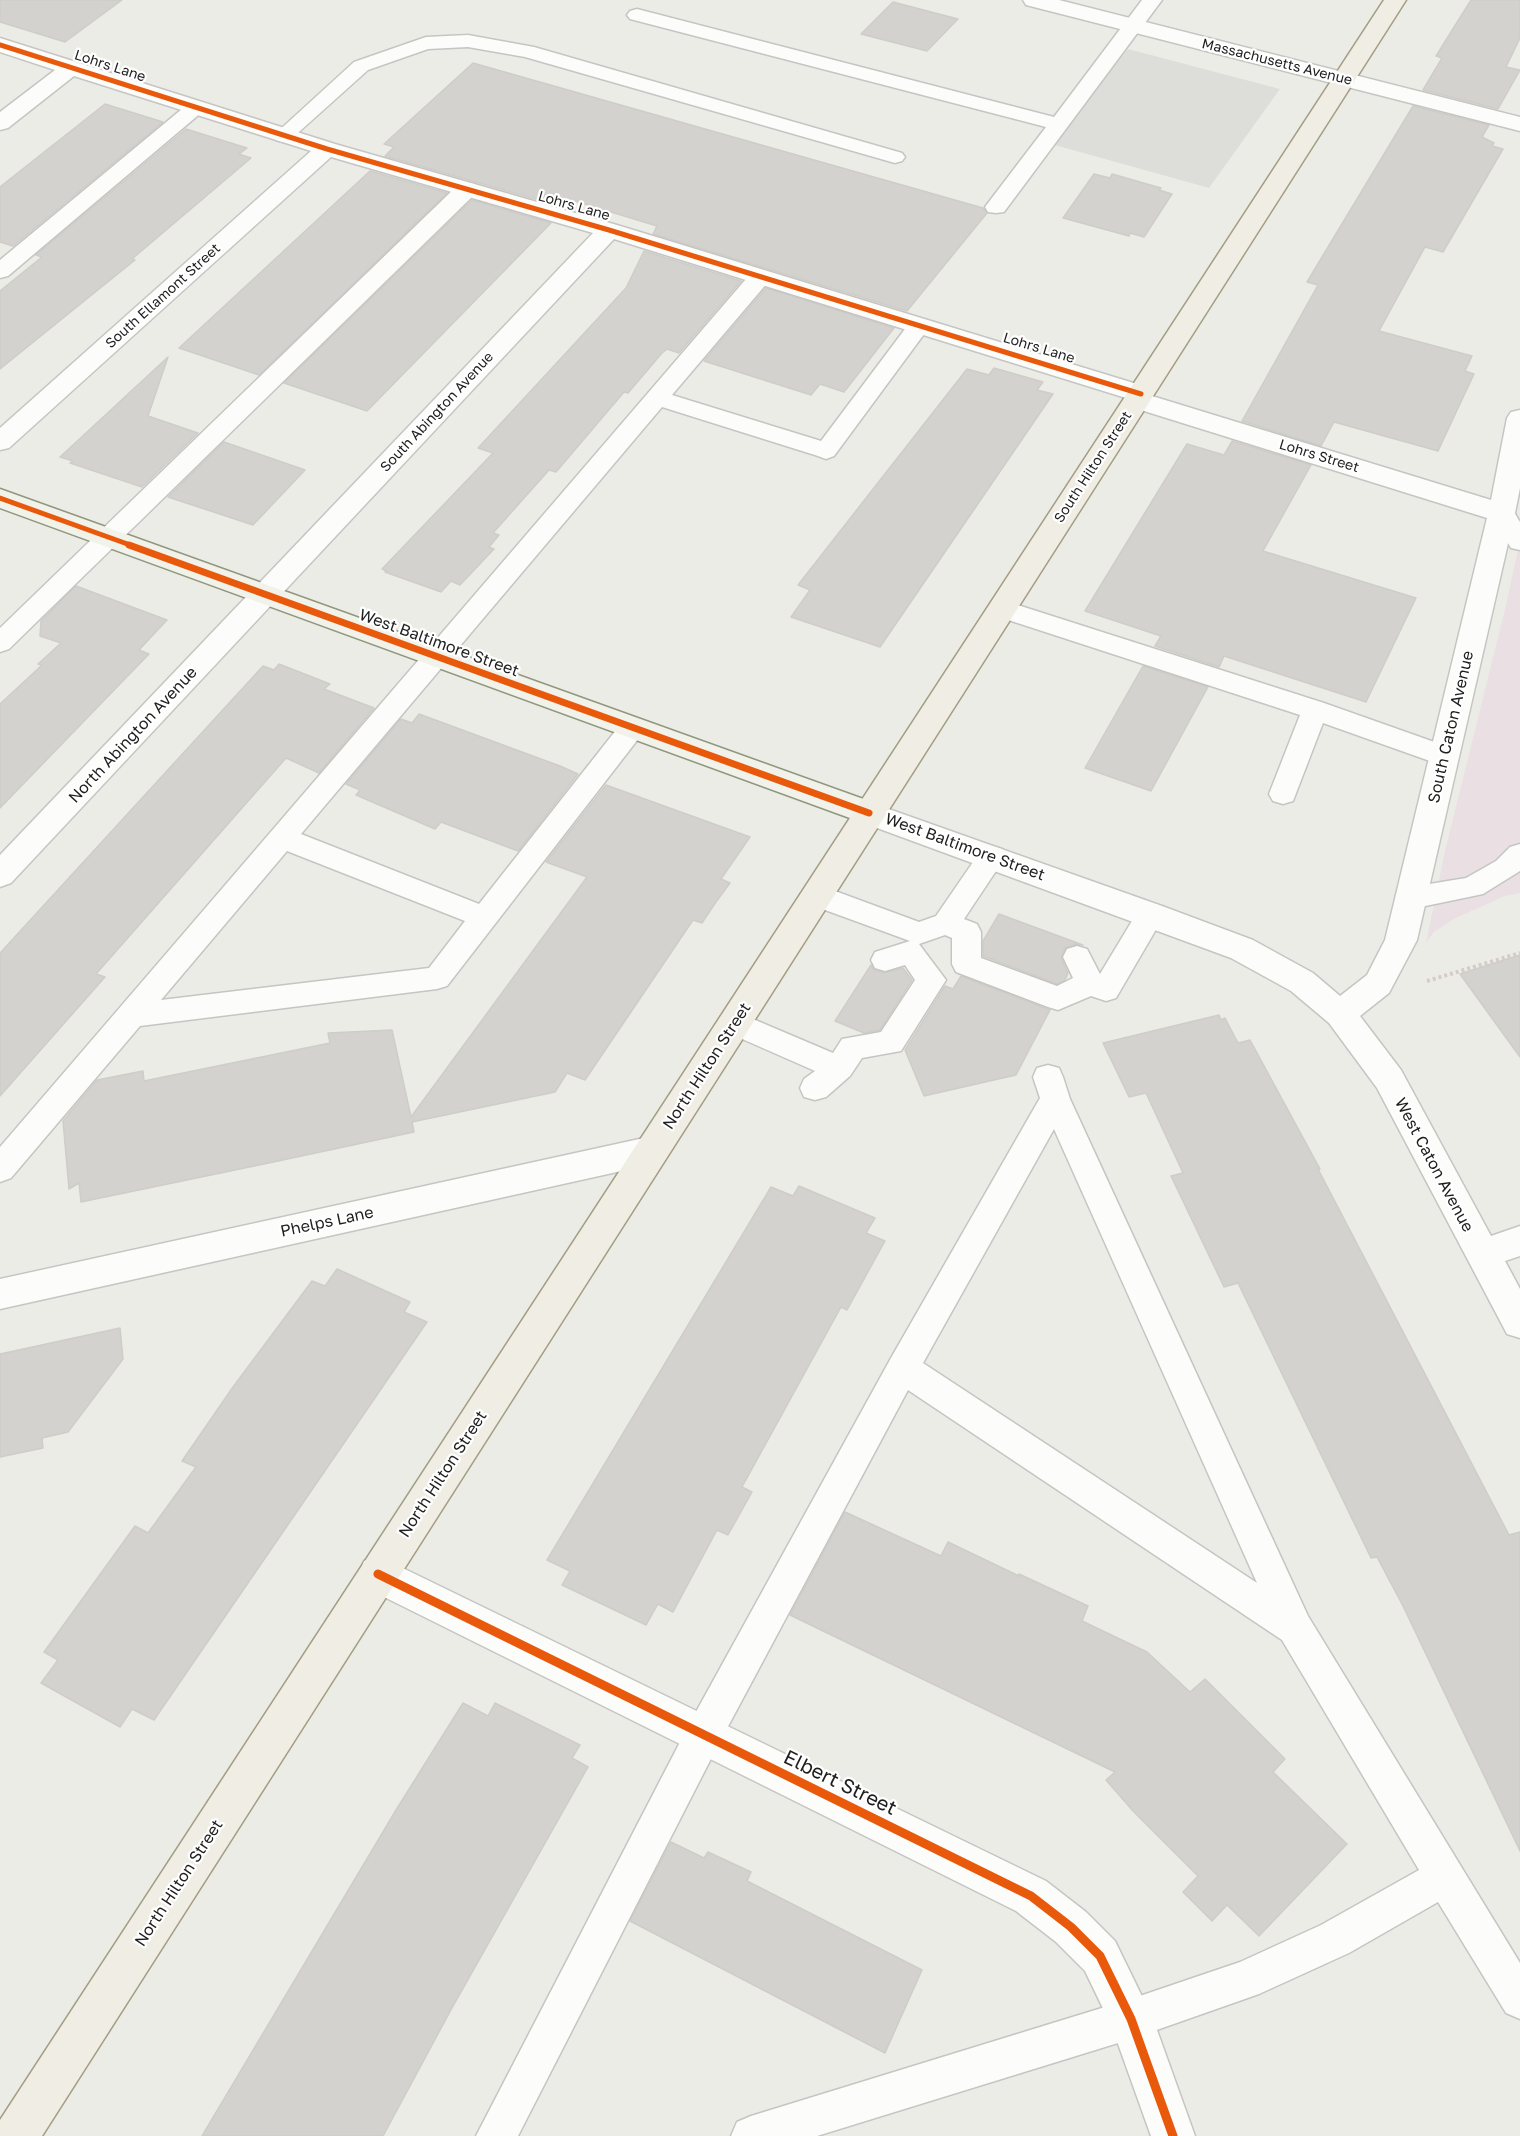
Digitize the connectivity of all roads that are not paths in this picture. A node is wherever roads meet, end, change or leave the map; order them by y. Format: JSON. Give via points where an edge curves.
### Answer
{"nodes":[{"id":1,"x":1034,"y":0,"type":"edge"},
{"id":2,"x":1152,"y":0,"type":"edge"},
{"id":3,"x":1395,"y":0,"type":"edge"},
{"id":4,"x":637,"y":15,"type":"dead end"},
{"id":5,"x":1133,"y":25,"type":"junction"},
{"id":6,"x":0,"y":45,"type":"edge"},
{"id":7,"x":72,"y":67,"type":"junction"},
{"id":8,"x":1343,"y":79,"type":"junction"},
{"id":9,"x":195,"y":108,"type":"junction"},
{"id":10,"x":0,"y":123,"type":"edge"},
{"id":11,"x":1058,"y":124,"type":"junction"},
{"id":12,"x":1520,"y":124,"type":"edge"},
{"id":13,"x":284,"y":135,"type":"junction"},
{"id":14,"x":327,"y":149,"type":"junction"},
{"id":15,"x":895,"y":157,"type":"dead end"},
{"id":16,"x":467,"y":189,"type":"junction"},
{"id":17,"x":996,"y":207,"type":"dead end"},
{"id":18,"x":609,"y":230,"type":"junction"},
{"id":19,"x":0,"y":271,"type":"edge"},
{"id":20,"x":760,"y":277,"type":"junction"},
{"id":21,"x":919,"y":326,"type":"junction"},
{"id":22,"x":1139,"y":397,"type":"junction"},
{"id":23,"x":657,"y":398,"type":"junction"},
{"id":24,"x":1520,"y":418,"type":"edge"},
{"id":25,"x":0,"y":442,"type":"edge"},
{"id":26,"x":0,"y":498,"type":"edge"},
{"id":27,"x":1502,"y":513,"type":"junction"},
{"id":28,"x":108,"y":537,"type":"junction"},
{"id":29,"x":1520,"y":542,"type":"edge"},
{"id":30,"x":265,"y":594,"type":"junction"},
{"id":31,"x":1002,"y":609,"type":"junction"},
{"id":32,"x":0,"y":642,"type":"edge"},
{"id":33,"x":437,"y":657,"type":"junction"},
{"id":34,"x":1315,"y":710,"type":"junction"},
{"id":35,"x":633,"y":727,"type":"junction"},
{"id":36,"x":1444,"y":756,"type":"junction"},
{"id":37,"x":1282,"y":794,"type":"dead end"},
{"id":38,"x":869,"y":813,"type":"junction"},
{"id":39,"x":282,"y":838,"type":"junction"},
{"id":40,"x":992,"y":856,"type":"junction"},
{"id":41,"x":1515,"y":862,"type":"edge"},
{"id":42,"x":0,"y":875,"type":"edge"},
{"id":43,"x":816,"y":895,"type":"junction"},
{"id":44,"x":1411,"y":898,"type":"junction"},
{"id":45,"x":1151,"y":914,"type":"junction"},
{"id":46,"x":484,"y":917,"type":"junction"},
{"id":47,"x":968,"y":927,"type":"junction"},
{"id":48,"x":905,"y":949,"type":"junction"},
{"id":49,"x":1077,"y":957,"type":"dead end"},
{"id":50,"x":966,"y":964,"type":"junction"},
{"id":51,"x":931,"y":980,"type":"junction"},
{"id":52,"x":1089,"y":983,"type":"junction"},
{"id":53,"x":1340,"y":1014,"type":"junction"},
{"id":54,"x":132,"y":1015,"type":"junction"},
{"id":55,"x":734,"y":1023,"type":"junction"},
{"id":56,"x":845,"y":1046,"type":"junction"},
{"id":57,"x":815,"y":1088,"type":"dead end"},
{"id":58,"x":653,"y":1149,"type":"junction"},
{"id":59,"x":0,"y":1169,"type":"edge"},
{"id":60,"x":1520,"y":1240,"type":"edge"},
{"id":61,"x":1481,"y":1254,"type":"junction"},
{"id":62,"x":0,"y":1294,"type":"edge"},
{"id":63,"x":1520,"y":1323,"type":"edge"},
{"id":64,"x":903,"y":1368,"type":"junction"},
{"id":65,"x":378,"y":1574,"type":"junction"},
{"id":66,"x":1295,"y":1628,"type":"junction"},
{"id":67,"x":704,"y":1734,"type":"junction"},
{"id":68,"x":1444,"y":1877,"type":"junction"},
{"id":69,"x":1520,"y":1999,"type":"edge"},
{"id":70,"x":1131,"y":2019,"type":"junction"},
{"id":71,"x":16,"y":2136,"type":"edge"},
{"id":72,"x":498,"y":2136,"type":"edge"},
{"id":73,"x":752,"y":2136,"type":"edge"},
{"id":74,"x":1173,"y":2136,"type":"edge"}],
"edges":[{"from":1,"to":5,"type":"street","name":"Massachusetts Avenue"},
{"from":2,"to":5,"type":"lane"},
{"from":3,"to":8,"type":"main road","name":"South Hilton Street"},
{"from":4,"to":11,"type":"lane"},
{"from":5,"to":8,"type":"street","name":"Massachusetts Avenue"},
{"from":5,"to":11,"type":"lane"},
{"from":6,"to":7,"type":"street","name":"Lohrs Lane"},
{"from":7,"to":9,"type":"street","name":"Lohrs Lane"},
{"from":7,"to":10,"type":"street"},
{"from":8,"to":12,"type":"street","name":"Massachusetts Avenue"},
{"from":8,"to":22,"type":"main road","name":"South Hilton Street"},
{"from":9,"to":13,"type":"street","name":"Lohrs Lane"},
{"from":9,"to":19,"type":"lane"},
{"from":11,"to":17,"type":"lane"},
{"from":13,"to":14,"type":"street","name":"Lohrs Lane"},
{"from":13,"to":15,"type":"lane","via":[[362,66],[426,43],[468,40],[527,51]]},
{"from":14,"to":16,"type":"street","name":"Lohrs Lane"},
{"from":14,"to":25,"type":"street","name":"South Ellamont Street"},
{"from":16,"to":18,"type":"street","name":"Lohrs Lane"},
{"from":16,"to":28,"type":"lane"},
{"from":18,"to":20,"type":"street","name":"Lohrs Lane"},
{"from":18,"to":30,"type":"street","name":"South Abington Avenue"},
{"from":20,"to":21,"type":"street","name":"Lohrs Lane"},
{"from":20,"to":23,"type":"lane"},
{"from":21,"to":22,"type":"street","name":"Lohrs Lane"},
{"from":21,"to":23,"type":"lane","via":[[826,451]]},
{"from":22,"to":27,"type":"street","name":"Lohrs Street"},
{"from":22,"to":31,"type":"main road","name":"South Hilton Street"},
{"from":23,"to":33,"type":"lane"},
{"from":24,"to":27,"type":"street","name":"South Caton Avenue"},
{"from":26,"to":28,"type":"main road","name":"West Baltimore Street"},
{"from":27,"to":29,"type":"lane"},
{"from":27,"to":36,"type":"street","name":"South Caton Avenue"},
{"from":28,"to":30,"type":"main road","name":"West Baltimore Street"},
{"from":28,"to":32,"type":"lane"},
{"from":30,"to":33,"type":"main road","name":"West Baltimore Street"},
{"from":30,"to":42,"type":"street","name":"North Abington Avenue"},
{"from":31,"to":34,"type":"lane"},
{"from":31,"to":38,"type":"main road","name":"South Hilton Street"},
{"from":33,"to":35,"type":"main road","name":"West Baltimore Street"},
{"from":33,"to":39,"type":"lane"},
{"from":34,"to":36,"type":"lane"},
{"from":34,"to":37,"type":"lane"},
{"from":35,"to":38,"type":"main road","name":"West Baltimore Street"},
{"from":35,"to":46,"type":"lane"},
{"from":36,"to":44,"type":"street","name":"South Caton Avenue"},
{"from":38,"to":40,"type":"street","name":"West Baltimore Street"},
{"from":38,"to":43,"type":"main road","name":"North Hilton Street"},
{"from":39,"to":46,"type":"lane"},
{"from":39,"to":54,"type":"lane"},
{"from":40,"to":45,"type":"street","name":"West Baltimore Street"},
{"from":40,"to":47,"type":"lane"},
{"from":41,"to":44,"type":"lane","via":[[1473,887]]},
{"from":43,"to":48,"type":"lane"},
{"from":43,"to":55,"type":"main road","name":"North Hilton Street"},
{"from":44,"to":53,"type":"street","name":"South Caton Avenue","via":[[1401,940],[1378,984]]},
{"from":45,"to":52,"type":"lane","via":[[1106,990]]},
{"from":45,"to":53,"type":"street","name":"West Baltimore Street","via":[[1242,949],[1302,982]]},
{"from":46,"to":54,"type":"lane","via":[[437,978]]},
{"from":47,"to":48,"type":"lane"},
{"from":47,"to":50,"type":"lane"},
{"from":48,"to":51,"type":"lane"},
{"from":49,"to":52,"type":"lane"},
{"from":50,"to":51,"type":"lane"},
{"from":50,"to":52,"type":"lane","via":[[1058,999]]},
{"from":51,"to":56,"type":"lane","via":[[890,1043]]},
{"from":53,"to":61,"type":"street","name":"West Caton Avenue","via":[[1389,1078]]},
{"from":54,"to":59,"type":"lane"},
{"from":55,"to":56,"type":"lane"},
{"from":55,"to":58,"type":"main road","name":"North Hilton Street"},
{"from":56,"to":57,"type":"lane"},
{"from":58,"to":62,"type":"street","name":"Phelps Lane"},
{"from":58,"to":65,"type":"main road","name":"North Hilton Street"},
{"from":60,"to":61,"type":"street"},
{"from":61,"to":63,"type":"street","name":"West Caton Avenue"},
{"from":64,"to":66,"type":"lane"},
{"from":64,"to":66,"type":"lane","via":[[1051,1088]]},
{"from":64,"to":67,"type":"lane"},
{"from":65,"to":67,"type":"street","name":"Elbert Street"},
{"from":65,"to":71,"type":"main road","name":"North Hilton Street"},
{"from":66,"to":68,"type":"lane"},
{"from":67,"to":70,"type":"street","name":"Elbert Street","via":[[1031,1896],[1100,1956]]},
{"from":67,"to":72,"type":"lane"},
{"from":68,"to":69,"type":"lane"},
{"from":68,"to":70,"type":"lane","via":[[1335,1939],[1245,1980]]},
{"from":70,"to":73,"type":"lane"},
{"from":70,"to":74,"type":"street","name":"Elbert Street"}]}
